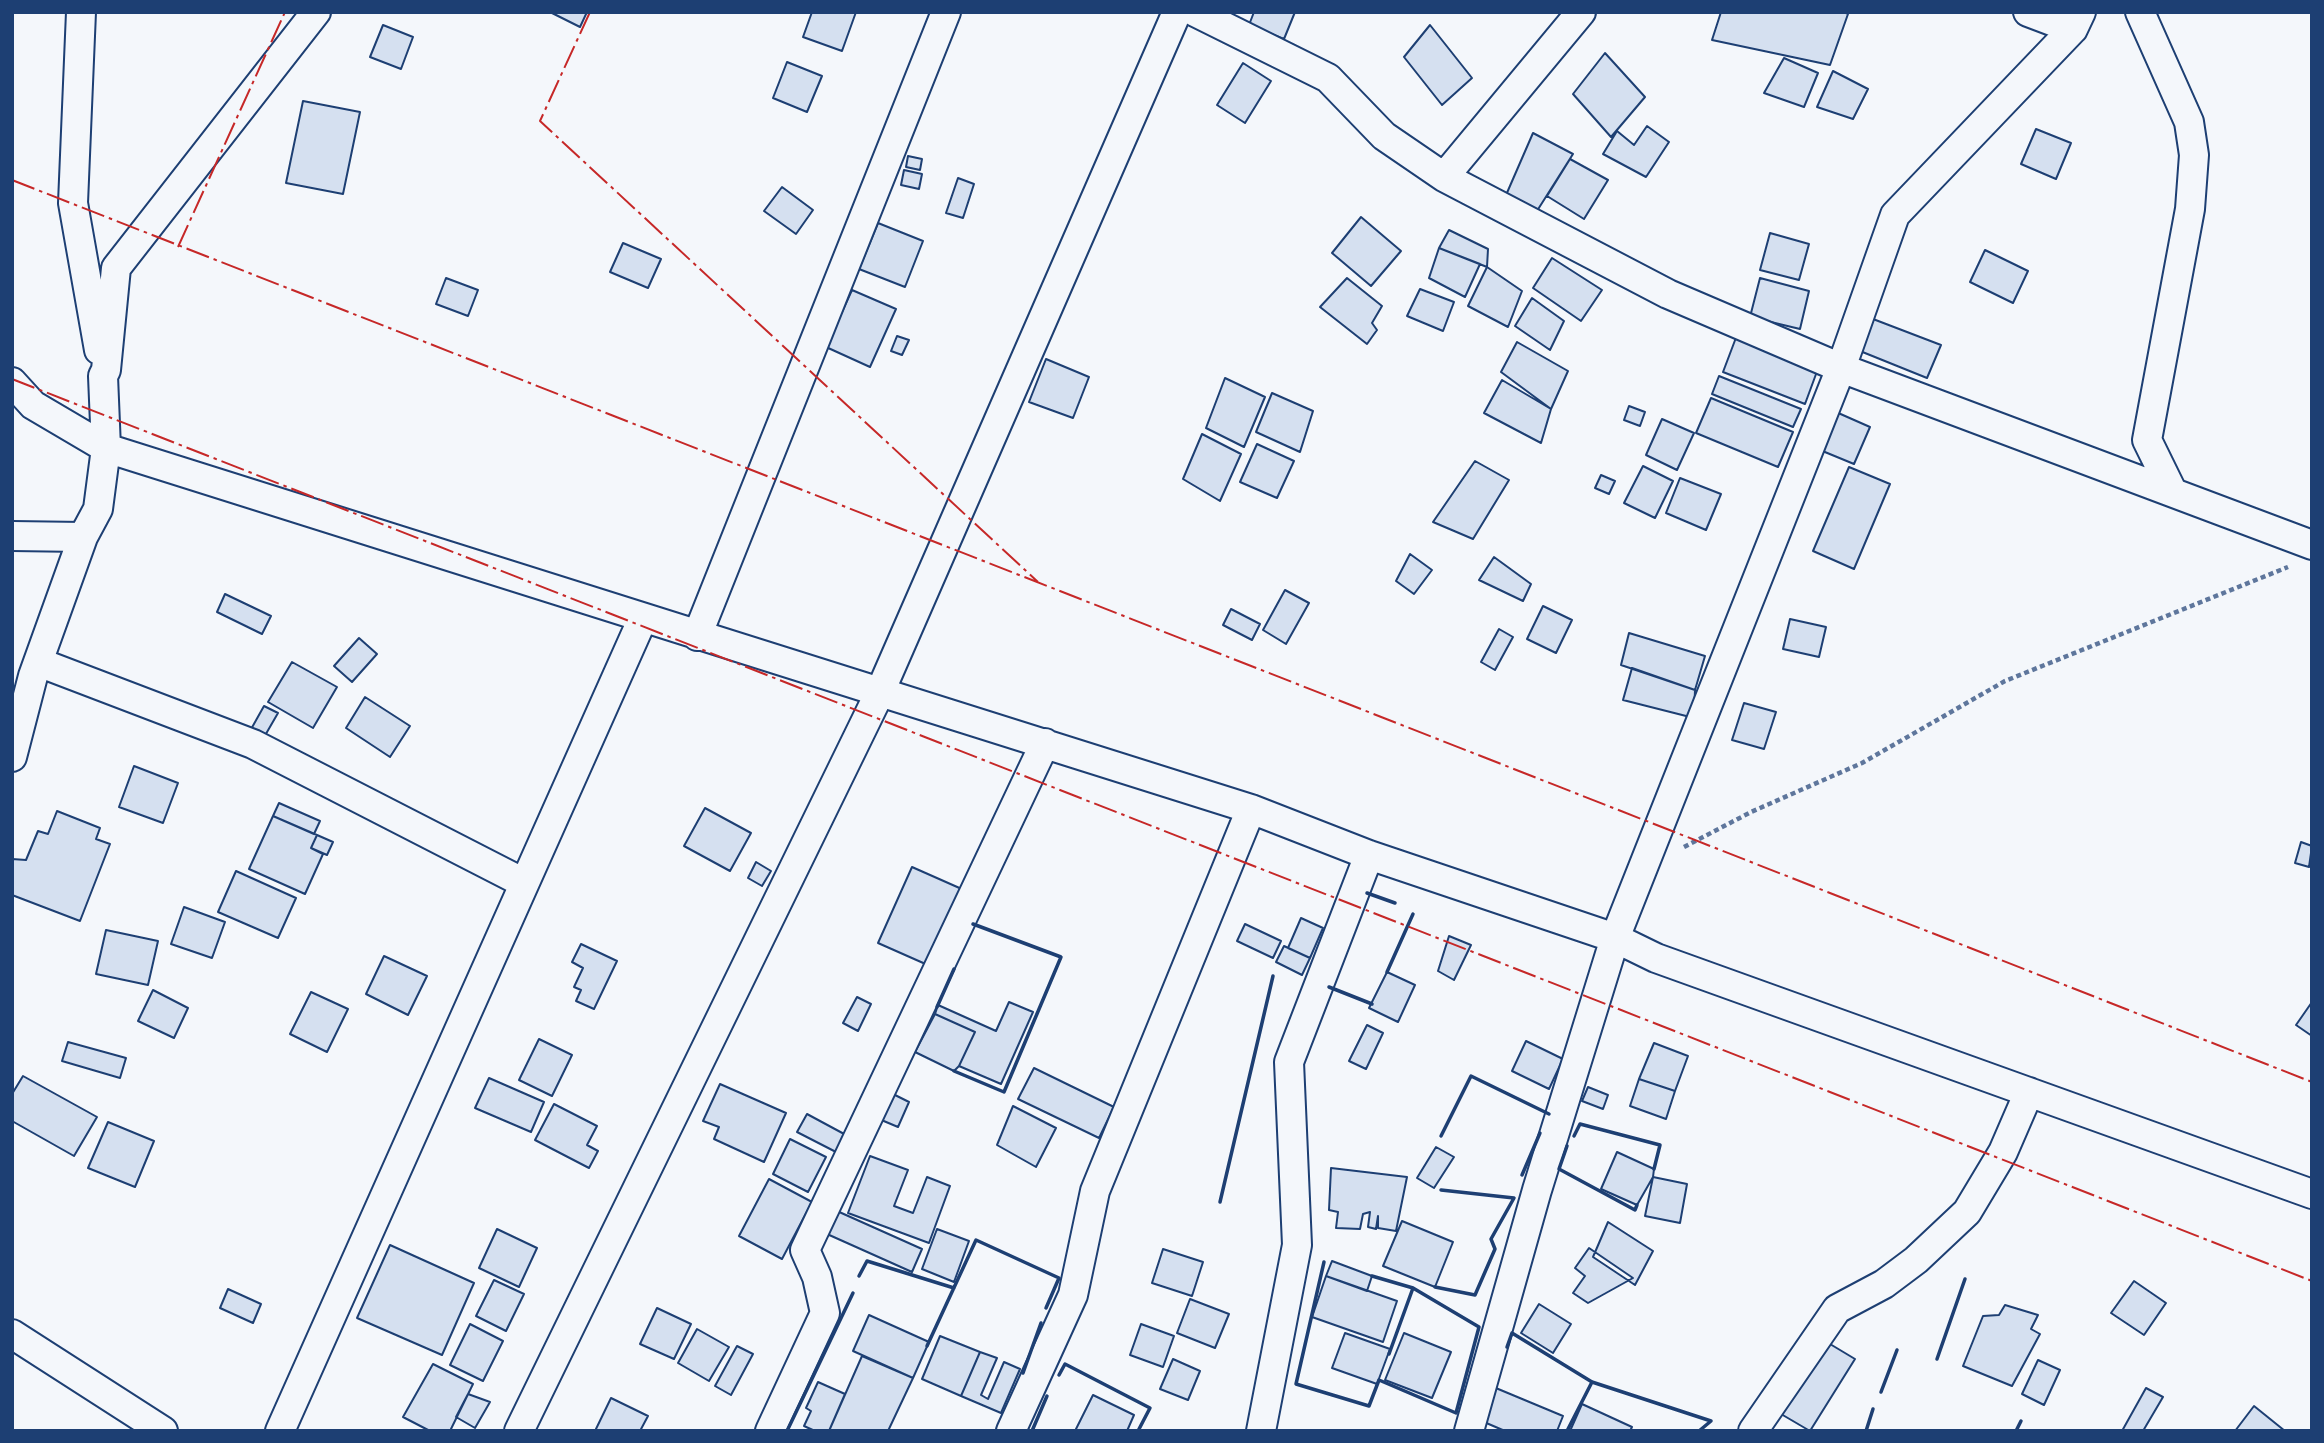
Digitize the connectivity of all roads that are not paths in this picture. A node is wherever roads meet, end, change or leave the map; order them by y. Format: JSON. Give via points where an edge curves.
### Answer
{"nodes":[{"id":1,"x":81,"y":12,"type":"edge"},
{"id":2,"x":316,"y":12,"type":"edge"},
{"id":3,"x":946,"y":12,"type":"edge"},
{"id":4,"x":1177,"y":12,"type":"edge"},
{"id":5,"x":1195,"y":12,"type":"edge"},
{"id":6,"x":1581,"y":12,"type":"edge"},
{"id":7,"x":2028,"y":12,"type":"edge"},
{"id":8,"x":2140,"y":12,"type":"edge"},
{"id":9,"x":2077,"y":21,"type":"edge"},
{"id":10,"x":1444,"y":177,"type":"junction"},
{"id":11,"x":1841,"y":368,"type":"junction"},
{"id":12,"x":103,"y":376,"type":"junction"},
{"id":13,"x":12,"y":382,"type":"edge"},
{"id":14,"x":106,"y":448,"type":"junction"},
{"id":15,"x":2172,"y":491,"type":"junction"},
{"id":16,"x":12,"y":536,"type":"edge"},
{"id":17,"x":83,"y":537,"type":"junction"},
{"id":18,"x":2305,"y":554,"type":"edge"},
{"id":19,"x":643,"y":618,"type":"junction"},
{"id":20,"x":697,"y":636,"type":"junction"},
{"id":21,"x":38,"y":662,"type":"junction"},
{"id":22,"x":880,"y":692,"type":"junction"},
{"id":23,"x":1045,"y":743,"type":"junction"},
{"id":24,"x":12,"y":757,"type":"edge"},
{"id":25,"x":1251,"y":809,"type":"junction"},
{"id":26,"x":1369,"y":855,"type":"junction"},
{"id":27,"x":524,"y":883,"type":"junction"},
{"id":28,"x":1615,"y":938,"type":"junction"},
{"id":29,"x":2029,"y":1092,"type":"junction"},
{"id":30,"x":2312,"y":1194,"type":"edge"},
{"id":31,"x":12,"y":1334,"type":"edge"},
{"id":32,"x":163,"y":1431,"type":"edge"},
{"id":33,"x":280,"y":1431,"type":"edge"},
{"id":34,"x":519,"y":1431,"type":"edge"},
{"id":35,"x":770,"y":1431,"type":"edge"},
{"id":36,"x":1011,"y":1431,"type":"edge"},
{"id":37,"x":1261,"y":1431,"type":"edge"},
{"id":38,"x":1469,"y":1431,"type":"edge"},
{"id":39,"x":1753,"y":1431,"type":"edge"}],
"edges":[{"from":1,"to":12,"type":"street","via":[[73,203]]},
{"from":2,"to":12,"type":"street","via":[[116,268]]},
{"from":3,"to":20,"type":"street"},
{"from":4,"to":22,"type":"street"},
{"from":5,"to":10,"type":"street","via":[[1328,78],[1384,136]]},
{"from":6,"to":10,"type":"street"},
{"from":7,"to":9,"type":"street"},
{"from":8,"to":15,"type":"street","via":[[2189,122],[2194,155],[2190,209],[2147,440]]},
{"from":9,"to":11,"type":"street","via":[[1895,215]]},
{"from":10,"to":11,"type":"street","via":[[1668,294]]},
{"from":11,"to":15,"type":"street"},
{"from":11,"to":28,"type":"street"},
{"from":12,"to":14,"type":"street"},
{"from":13,"to":14,"type":"street","via":[[33,405]]},
{"from":14,"to":17,"type":"street","via":[[98,509]]},
{"from":14,"to":19,"type":"street"},
{"from":15,"to":18,"type":"street"},
{"from":16,"to":17,"type":"street"},
{"from":17,"to":21,"type":"street"},
{"from":19,"to":20,"type":"street"},
{"from":19,"to":27,"type":"street"},
{"from":20,"to":22,"type":"street"},
{"from":21,"to":24,"type":"street"},
{"from":21,"to":27,"type":"street","via":[[253,744]]},
{"from":22,"to":23,"type":"street"},
{"from":22,"to":34,"type":"street"},
{"from":23,"to":25,"type":"street"},
{"from":23,"to":35,"type":"street","via":[[806,1250],[825,1313]]},
{"from":25,"to":26,"type":"street"},
{"from":25,"to":36,"type":"street","via":[[1094,1191],[1073,1294]]},
{"from":26,"to":28,"type":"street"},
{"from":26,"to":37,"type":"street","via":[[1289,1062],[1297,1245]]},
{"from":27,"to":33,"type":"street"},
{"from":28,"to":29,"type":"street","via":[[1664,961]]},
{"from":28,"to":38,"type":"street"},
{"from":29,"to":30,"type":"street"},
{"from":29,"to":39,"type":"street","via":[[1991,1177],[1967,1212],[1884,1284],[1837,1309]]},
{"from":31,"to":32,"type":"street"}]}
